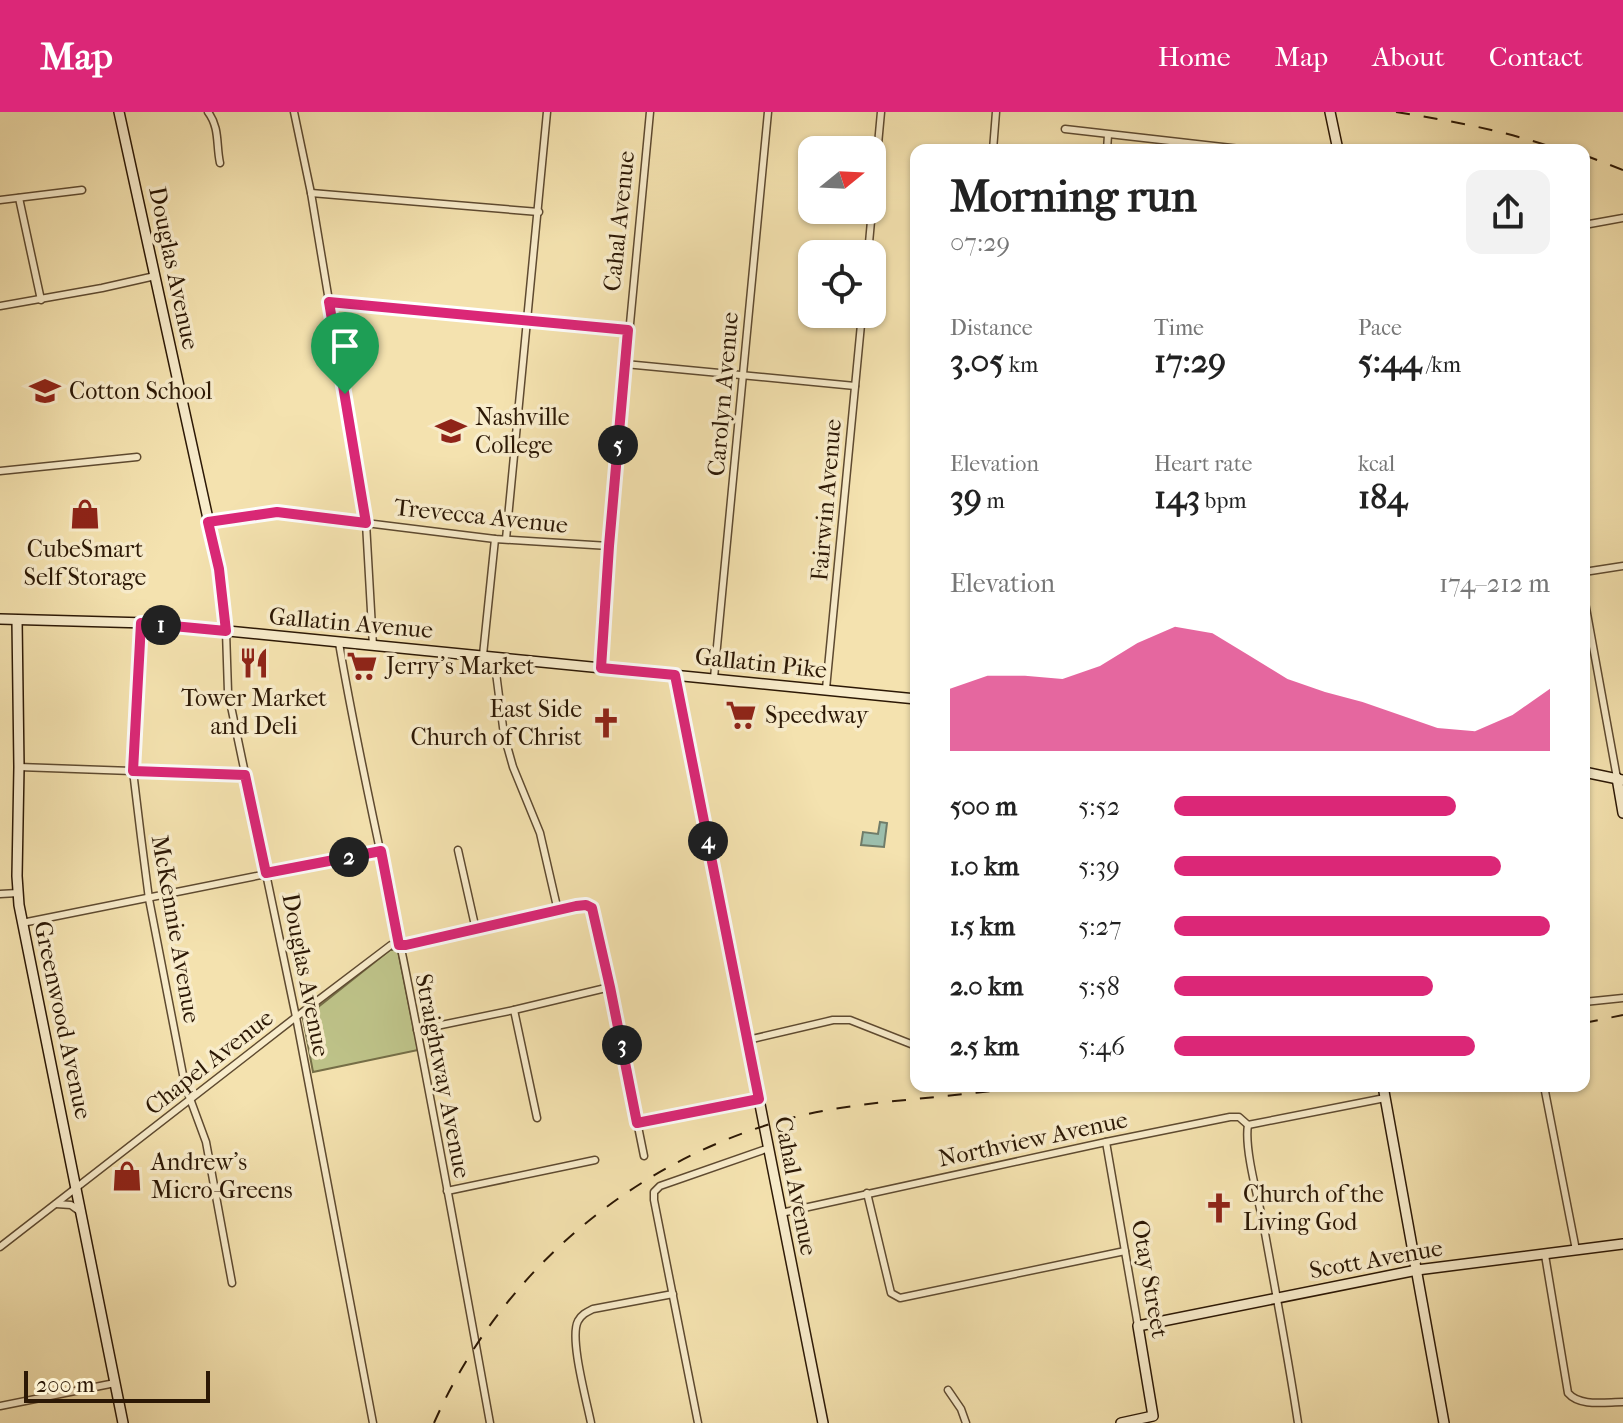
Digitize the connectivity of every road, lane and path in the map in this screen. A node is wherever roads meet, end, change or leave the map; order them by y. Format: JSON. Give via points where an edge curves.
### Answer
{"nodes":[{"id":1,"x":119,"y":112,"type":"edge"},
{"id":2,"x":208,"y":112,"type":"edge"},
{"id":3,"x":294,"y":112,"type":"edge"},
{"id":4,"x":547,"y":112,"type":"edge"},
{"id":5,"x":650,"y":112,"type":"edge"},
{"id":6,"x":768,"y":112,"type":"edge"},
{"id":7,"x":881,"y":112,"type":"edge"},
{"id":8,"x":996,"y":112,"type":"edge"},
{"id":9,"x":1330,"y":112,"type":"edge"},
{"id":10,"x":1065,"y":129,"type":"dead end"},
{"id":11,"x":1108,"y":135,"type":"junction"},
{"id":12,"x":879,"y":136,"type":"edge"},
{"id":13,"x":993,"y":144,"type":"edge"},
{"id":14,"x":1107,"y":144,"type":"edge"},
{"id":15,"x":1178,"y":144,"type":"edge"},
{"id":16,"x":1337,"y":144,"type":"edge"},
{"id":17,"x":220,"y":163,"type":"dead end"},
{"id":18,"x":82,"y":190,"type":"dead end"},
{"id":19,"x":311,"y":193,"type":"junction"},
{"id":20,"x":19,"y":198,"type":"junction"},
{"id":21,"x":0,"y":200,"type":"edge"},
{"id":22,"x":539,"y":212,"type":"junction"},
{"id":23,"x":1619,"y":219,"type":"edge"},
{"id":24,"x":1590,"y":224,"type":"edge"},
{"id":25,"x":155,"y":276,"type":"junction"},
{"id":26,"x":41,"y":300,"type":"junction"},
{"id":27,"x":329,"y":302,"type":"junction"},
{"id":28,"x":0,"y":306,"type":"edge"},
{"id":29,"x":527,"y":322,"type":"junction"},
{"id":30,"x":861,"y":328,"type":"edge"},
{"id":31,"x":628,"y":330,"type":"junction"},
{"id":32,"x":625,"y":364,"type":"junction"},
{"id":33,"x":743,"y":374,"type":"junction"},
{"id":34,"x":855,"y":386,"type":"junction"},
{"id":35,"x":137,"y":457,"type":"dead end"},
{"id":36,"x":0,"y":471,"type":"edge"},
{"id":37,"x":208,"y":522,"type":"junction"},
{"id":38,"x":366,"y":523,"type":"junction"},
{"id":39,"x":495,"y":539,"type":"junction"},
{"id":40,"x":506,"y":539,"type":"junction"},
{"id":41,"x":609,"y":546,"type":"junction"},
{"id":42,"x":1623,"y":566,"type":"edge"},
{"id":43,"x":1590,"y":571,"type":"edge"},
{"id":44,"x":0,"y":619,"type":"edge"},
{"id":45,"x":17,"y":620,"type":"junction"},
{"id":46,"x":141,"y":623,"type":"junction"},
{"id":47,"x":1590,"y":627,"type":"edge"},
{"id":48,"x":226,"y":631,"type":"junction"},
{"id":49,"x":339,"y":643,"type":"junction"},
{"id":50,"x":373,"y":646,"type":"junction"},
{"id":51,"x":488,"y":656,"type":"junction"},
{"id":52,"x":601,"y":668,"type":"junction"},
{"id":53,"x":675,"y":675,"type":"junction"},
{"id":54,"x":714,"y":678,"type":"junction"},
{"id":55,"x":826,"y":689,"type":"junction"},
{"id":56,"x":910,"y":698,"type":"edge"},
{"id":57,"x":19,"y":767,"type":"junction"},
{"id":58,"x":133,"y":771,"type":"junction"},
{"id":59,"x":1590,"y":773,"type":"edge"},
{"id":60,"x":245,"y":775,"type":"junction"},
{"id":61,"x":1620,"y":779,"type":"edge"},
{"id":62,"x":1623,"y":813,"type":"edge"},
{"id":63,"x":458,"y":850,"type":"dead end"},
{"id":64,"x":381,"y":851,"type":"junction"},
{"id":65,"x":266,"y":873,"type":"junction"},
{"id":66,"x":18,"y":893,"type":"junction"},
{"id":67,"x":0,"y":894,"type":"edge"},
{"id":68,"x":149,"y":899,"type":"junction"},
{"id":69,"x":558,"y":911,"type":"junction"},
{"id":70,"x":22,"y":923,"type":"junction"},
{"id":71,"x":476,"y":930,"type":"junction"},
{"id":72,"x":399,"y":945,"type":"junction"},
{"id":73,"x":610,"y":987,"type":"junction"},
{"id":74,"x":1623,"y":998,"type":"edge"},
{"id":75,"x":1590,"y":1001,"type":"edge"},
{"id":76,"x":514,"y":1010,"type":"junction"},
{"id":77,"x":296,"y":1017,"type":"junction"},
{"id":78,"x":417,"y":1030,"type":"junction"},
{"id":79,"x":748,"y":1040,"type":"junction"},
{"id":80,"x":910,"y":1044,"type":"edge"},
{"id":81,"x":1384,"y":1092,"type":"edge"},
{"id":82,"x":1545,"y":1092,"type":"edge"},
{"id":83,"x":1386,"y":1098,"type":"junction"},
{"id":84,"x":759,"y":1099,"type":"junction"},
{"id":85,"x":190,"y":1100,"type":"junction"},
{"id":86,"x":537,"y":1118,"type":"dead end"},
{"id":87,"x":637,"y":1123,"type":"junction"},
{"id":88,"x":1248,"y":1125,"type":"junction"},
{"id":89,"x":1106,"y":1142,"type":"junction"},
{"id":90,"x":769,"y":1148,"type":"junction"},
{"id":91,"x":644,"y":1156,"type":"dead end"},
{"id":92,"x":595,"y":1160,"type":"dead end"},
{"id":93,"x":77,"y":1189,"type":"junction"},
{"id":94,"x":447,"y":1191,"type":"junction"},
{"id":95,"x":867,"y":1193,"type":"junction"},
{"id":96,"x":56,"y":1204,"type":"junction"},
{"id":97,"x":81,"y":1213,"type":"junction"},
{"id":98,"x":781,"y":1213,"type":"junction"},
{"id":99,"x":1623,"y":1244,"type":"edge"},
{"id":100,"x":0,"y":1247,"type":"edge"},
{"id":101,"x":1576,"y":1250,"type":"junction"},
{"id":102,"x":1125,"y":1251,"type":"junction"},
{"id":103,"x":1545,"y":1255,"type":"junction"},
{"id":104,"x":1417,"y":1270,"type":"junction"},
{"id":105,"x":232,"y":1283,"type":"dead end"},
{"id":106,"x":673,"y":1294,"type":"junction"},
{"id":107,"x":1277,"y":1298,"type":"junction"},
{"id":108,"x":1138,"y":1326,"type":"junction"},
{"id":109,"x":115,"y":1383,"type":"junction"},
{"id":110,"x":948,"y":1390,"type":"dead end"},
{"id":111,"x":1623,"y":1402,"type":"edge"},
{"id":112,"x":0,"y":1406,"type":"edge"},
{"id":113,"x":1154,"y":1420,"type":"edge"},
{"id":114,"x":123,"y":1423,"type":"edge"},
{"id":115,"x":373,"y":1423,"type":"edge"},
{"id":116,"x":490,"y":1423,"type":"edge"},
{"id":117,"x":591,"y":1423,"type":"edge"},
{"id":118,"x":698,"y":1423,"type":"edge"},
{"id":119,"x":823,"y":1423,"type":"edge"},
{"id":120,"x":966,"y":1423,"type":"edge"},
{"id":121,"x":1121,"y":1423,"type":"edge"},
{"id":122,"x":1298,"y":1423,"type":"edge"},
{"id":123,"x":1444,"y":1423,"type":"edge"}],
"edges":[{"from":1,"to":25,"type":"street","name":"Douglas Avenue"},
{"from":2,"to":17,"type":"street","via":[[217,130]]},
{"from":3,"to":19,"type":"street"},
{"from":4,"to":22,"type":"street"},
{"from":5,"to":31,"type":"street","name":"Cahal Avenue"},
{"from":6,"to":33,"type":"street","name":"Carolyn Avenue"},
{"from":7,"to":12,"type":"street"},
{"from":8,"to":13,"type":"street"},
{"from":9,"to":16,"type":"street"},
{"from":10,"to":11,"type":"street"},
{"from":11,"to":14,"type":"street"},
{"from":11,"to":15,"type":"street"},
{"from":18,"to":20,"type":"street"},
{"from":19,"to":22,"type":"street"},
{"from":19,"to":27,"type":"street"},
{"from":20,"to":21,"type":"street"},
{"from":20,"to":26,"type":"street"},
{"from":22,"to":29,"type":"street"},
{"from":23,"to":24,"type":"street"},
{"from":25,"to":26,"type":"street"},
{"from":25,"to":37,"type":"street","name":"Douglas Avenue"},
{"from":26,"to":28,"type":"street"},
{"from":27,"to":29,"type":"street"},
{"from":27,"to":38,"type":"street"},
{"from":29,"to":31,"type":"street"},
{"from":29,"to":40,"type":"street"},
{"from":30,"to":34,"type":"street","name":"Fairwin Avenue"},
{"from":31,"to":32,"type":"street","name":"Cahal Avenue"},
{"from":32,"to":33,"type":"street"},
{"from":32,"to":41,"type":"street","name":"Cahal Avenue"},
{"from":33,"to":34,"type":"street"},
{"from":33,"to":54,"type":"street","name":"Carolyn Avenue"},
{"from":34,"to":55,"type":"street","name":"Fairwin Avenue"},
{"from":35,"to":36,"type":"street"},
{"from":37,"to":38,"type":"street","name":"Trevecca Avenue","via":[[277,512]]},
{"from":37,"to":48,"type":"street","name":"Douglas Avenue"},
{"from":38,"to":39,"type":"street","name":"Trevecca Avenue"},
{"from":38,"to":50,"type":"street"},
{"from":39,"to":40,"type":"street","name":"Trevecca Avenue"},
{"from":39,"to":51,"type":"street"},
{"from":40,"to":41,"type":"street","name":"Trevecca Avenue"},
{"from":41,"to":52,"type":"street","name":"Cahal Avenue"},
{"from":42,"to":43,"type":"street"},
{"from":44,"to":45,"type":"street","name":"Gallatin Avenue"},
{"from":45,"to":46,"type":"street","name":"Gallatin Avenue"},
{"from":45,"to":57,"type":"street","name":"Greenwood Avenue"},
{"from":46,"to":48,"type":"street","name":"Gallatin Avenue"},
{"from":46,"to":58,"type":"street","name":"McKennie Avenue"},
{"from":47,"to":61,"type":"street"},
{"from":48,"to":49,"type":"street","name":"Gallatin Avenue"},
{"from":48,"to":60,"type":"street","name":"Douglas Avenue","via":[[228,692]]},
{"from":49,"to":50,"type":"street","name":"Gallatin Avenue"},
{"from":49,"to":64,"type":"street","name":"Straightway Avenue"},
{"from":50,"to":51,"type":"street","name":"Gallatin Avenue"},
{"from":51,"to":52,"type":"street","name":"Gallatin Avenue"},
{"from":51,"to":69,"type":"street","via":[[504,735],[540,833]]},
{"from":52,"to":53,"type":"street","name":"Gallatin Pike"},
{"from":53,"to":54,"type":"street","name":"Gallatin Pike"},
{"from":53,"to":79,"type":"street","name":"Cahal Avenue"},
{"from":54,"to":55,"type":"street","name":"Gallatin Pike"},
{"from":55,"to":56,"type":"street","name":"Gallatin Pike"},
{"from":57,"to":58,"type":"street"},
{"from":57,"to":66,"type":"street","name":"Greenwood Avenue"},
{"from":58,"to":60,"type":"street"},
{"from":58,"to":68,"type":"street","name":"McKennie Avenue"},
{"from":59,"to":61,"type":"street"},
{"from":60,"to":65,"type":"street","name":"Douglas Avenue"},
{"from":61,"to":62,"type":"street"},
{"from":63,"to":71,"type":"street"},
{"from":64,"to":65,"type":"street"},
{"from":64,"to":72,"type":"street","name":"Straightway Avenue"},
{"from":65,"to":68,"type":"street"},
{"from":65,"to":77,"type":"street","name":"Douglas Avenue"},
{"from":66,"to":67,"type":"street"},
{"from":66,"to":70,"type":"street","name":"Greenwood Avenue"},
{"from":68,"to":70,"type":"street"},
{"from":68,"to":85,"type":"street","name":"McKennie Avenue"},
{"from":69,"to":71,"type":"street","name":"Chapel Avenue"},
{"from":69,"to":73,"type":"street","name":"Chapel Avenue","via":[[592,908]]},
{"from":70,"to":93,"type":"street","name":"Greenwood Avenue"},
{"from":71,"to":72,"type":"street","name":"Chapel Avenue"},
{"from":72,"to":77,"type":"street","name":"Chapel Avenue","via":[[391,945]]},
{"from":72,"to":78,"type":"street","name":"Straightway Avenue"},
{"from":73,"to":76,"type":"street"},
{"from":73,"to":87,"type":"street"},
{"from":74,"to":75,"type":"street"},
{"from":76,"to":78,"type":"street"},
{"from":76,"to":86,"type":"street"},
{"from":77,"to":85,"type":"street","name":"Chapel Avenue"},
{"from":77,"to":115,"type":"street","name":"Douglas Avenue"},
{"from":78,"to":94,"type":"street","name":"Straightway Avenue"},
{"from":79,"to":80,"type":"street","via":[[850,1020]]},
{"from":79,"to":84,"type":"street","name":"Cahal Avenue"},
{"from":81,"to":83,"type":"street"},
{"from":82,"to":101,"type":"street"},
{"from":83,"to":88,"type":"street","name":"Northview Avenue"},
{"from":83,"to":104,"type":"street"},
{"from":84,"to":87,"type":"street"},
{"from":84,"to":90,"type":"street","name":"Cahal Avenue"},
{"from":85,"to":93,"type":"street","name":"Chapel Avenue"},
{"from":85,"to":105,"type":"street","name":"McKennie Avenue","via":[[206,1142]]},
{"from":87,"to":91,"type":"street"},
{"from":88,"to":89,"type":"street","name":"Northview Avenue","via":[[1230,1117]]},
{"from":88,"to":107,"type":"street"},
{"from":89,"to":95,"type":"street","name":"Northview Avenue"},
{"from":89,"to":102,"type":"street","name":"Otay Street"},
{"from":90,"to":98,"type":"street","name":"Cahal Avenue"},
{"from":90,"to":106,"type":"street","via":[[654,1192]]},
{"from":92,"to":94,"type":"street"},
{"from":93,"to":96,"type":"street","name":"Chapel Avenue"},
{"from":93,"to":97,"type":"street","name":"Greenwood Avenue"},
{"from":94,"to":116,"type":"street","name":"Straightway Avenue"},
{"from":95,"to":98,"type":"street","name":"Northview Avenue"},
{"from":95,"to":102,"type":"street","via":[[895,1297]]},
{"from":96,"to":97,"type":"street","via":[[71,1205]]},
{"from":96,"to":100,"type":"street","name":"Chapel Avenue"},
{"from":97,"to":109,"type":"street","name":"Greenwood Avenue"},
{"from":98,"to":119,"type":"street","name":"Cahal Avenue"},
{"from":99,"to":101,"type":"street","name":"Scott Avenue"},
{"from":101,"to":103,"type":"street","name":"Scott Avenue"},
{"from":102,"to":108,"type":"street","name":"Otay Street"},
{"from":103,"to":104,"type":"street","name":"Scott Avenue"},
{"from":103,"to":111,"type":"street","via":[[1568,1393],[1583,1402]]},
{"from":104,"to":107,"type":"street","name":"Scott Avenue"},
{"from":104,"to":123,"type":"street"},
{"from":106,"to":117,"type":"street","via":[[593,1309],[579,1319],[575,1338]]},
{"from":106,"to":118,"type":"street"},
{"from":107,"to":108,"type":"street","name":"Scott Avenue"},
{"from":107,"to":122,"type":"street"},
{"from":108,"to":113,"type":"street","name":"Otay Street"},
{"from":109,"to":112,"type":"street"},
{"from":109,"to":114,"type":"street","name":"Greenwood Avenue"},
{"from":110,"to":120,"type":"street"},
{"from":113,"to":121,"type":"street"}]}
